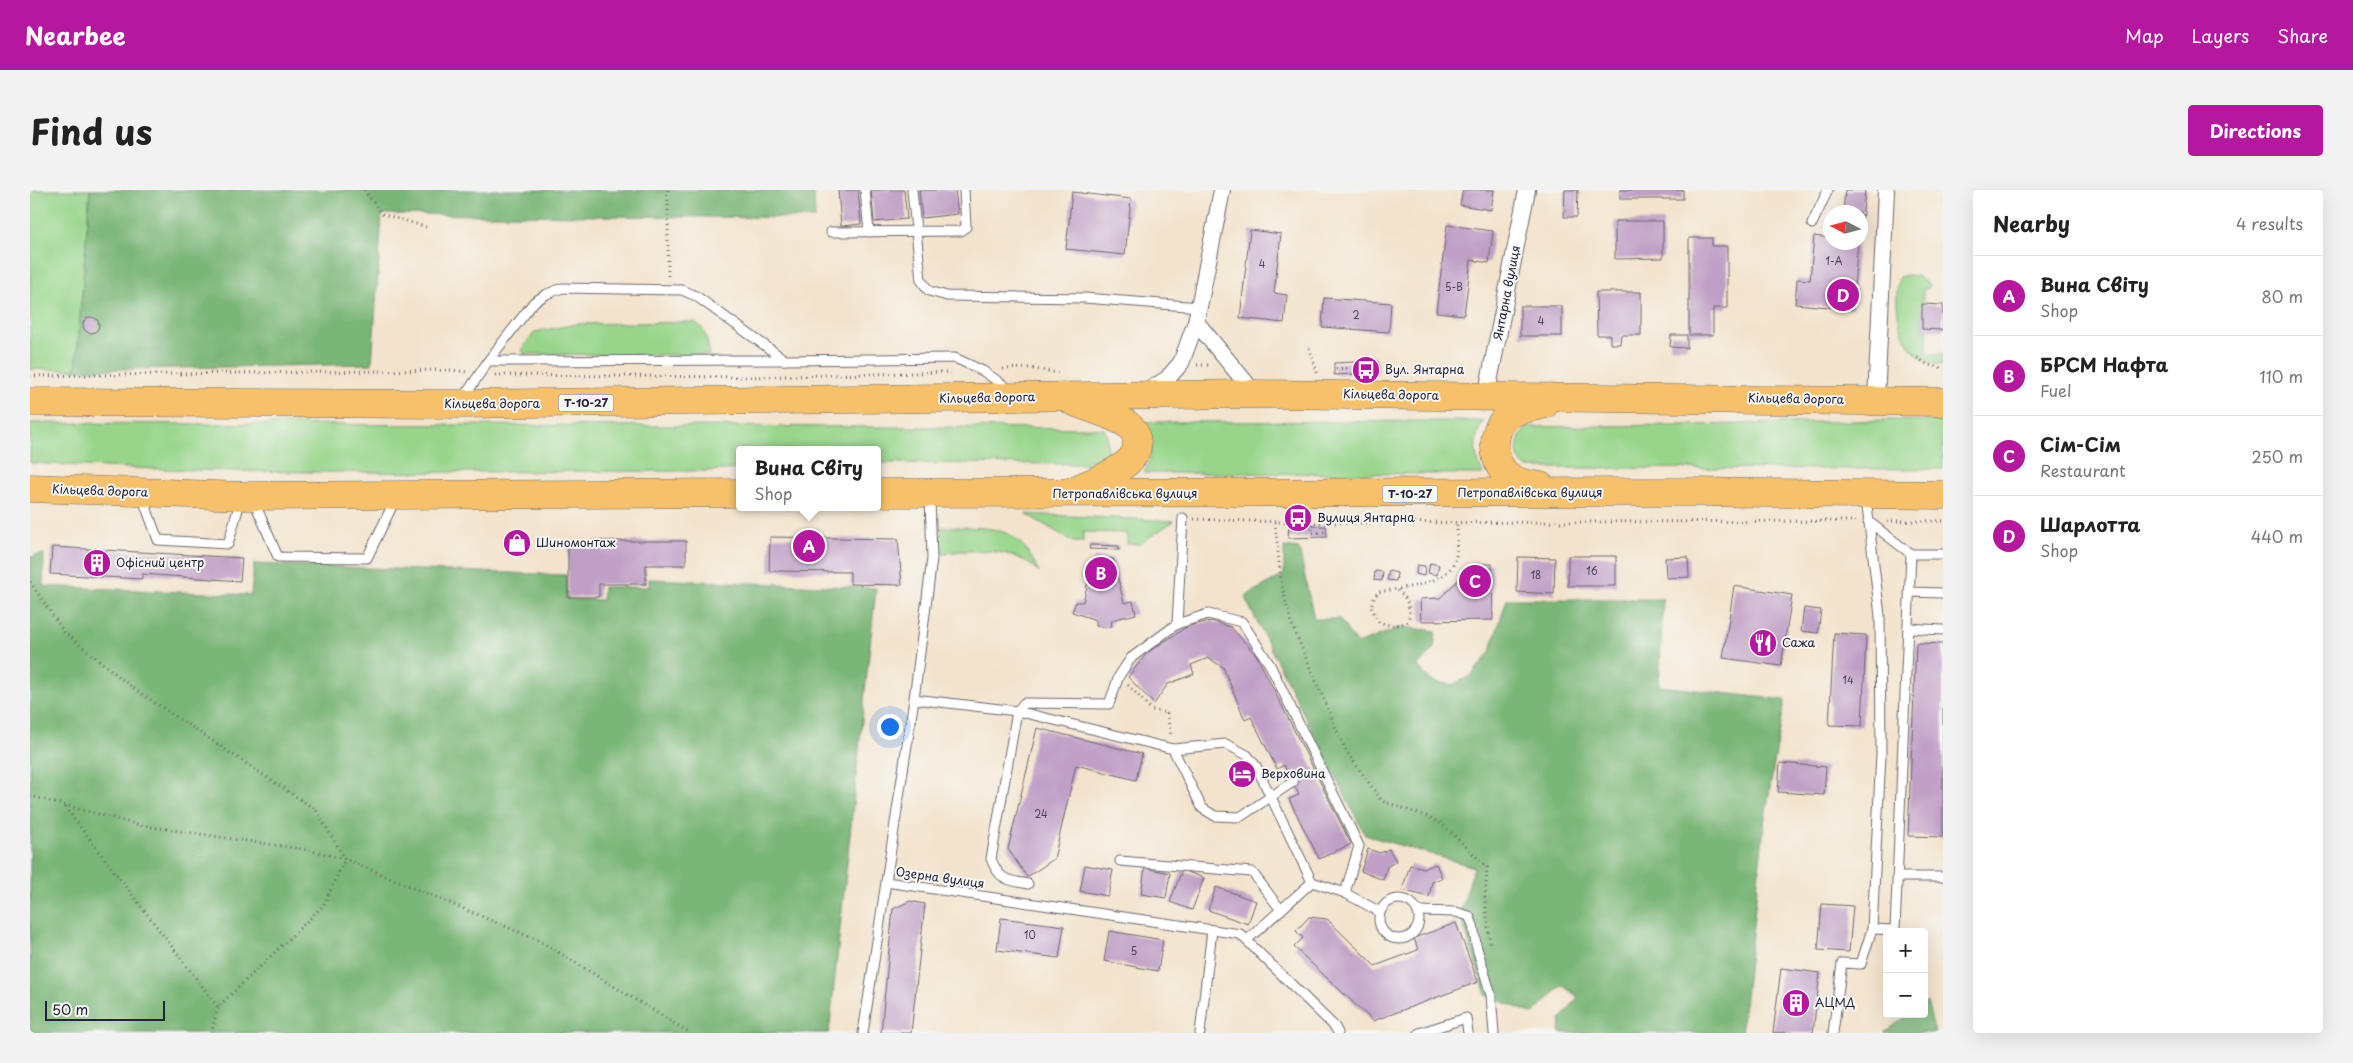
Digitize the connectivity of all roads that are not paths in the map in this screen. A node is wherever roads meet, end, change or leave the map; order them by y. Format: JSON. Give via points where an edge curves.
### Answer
{"nodes":[{"id":1,"x":865,"y":190,"type":"edge"},
{"id":2,"x":912,"y":190,"type":"edge"},
{"id":3,"x":964,"y":190,"type":"edge"},
{"id":4,"x":1222,"y":190,"type":"edge"},
{"id":5,"x":1527,"y":190,"type":"edge"},
{"id":6,"x":1828,"y":190,"type":"edge"},
{"id":7,"x":1886,"y":190,"type":"edge"},
{"id":8,"x":1812,"y":224,"type":"dead end"},
{"id":9,"x":831,"y":232,"type":"dead end"},
{"id":10,"x":869,"y":232,"type":"junction"},
{"id":11,"x":916,"y":232,"type":"junction"},
{"id":12,"x":1198,"y":314,"type":"junction"},
{"id":13,"x":785,"y":360,"type":"junction"},
{"id":14,"x":488,"y":362,"type":"junction"},
{"id":15,"x":1255,"y":394,"type":"junction"},
{"id":16,"x":1142,"y":395,"type":"junction"},
{"id":17,"x":1486,"y":396,"type":"junction"},
{"id":18,"x":1063,"y":397,"type":"junction"},
{"id":19,"x":1022,"y":398,"type":"junction"},
{"id":20,"x":1571,"y":398,"type":"junction"},
{"id":21,"x":1876,"y":400,"type":"junction"},
{"id":22,"x":30,"y":402,"type":"edge"},
{"id":23,"x":1943,"y":402,"type":"edge"},
{"id":24,"x":460,"y":404,"type":"junction"},
{"id":25,"x":30,"y":488,"type":"edge"},
{"id":26,"x":141,"y":493,"type":"junction"},
{"id":27,"x":881,"y":493,"type":"edge"},
{"id":28,"x":1574,"y":493,"type":"junction"},
{"id":29,"x":736,"y":494,"type":"edge"},
{"id":30,"x":930,"y":494,"type":"junction"},
{"id":31,"x":1066,"y":494,"type":"junction"},
{"id":32,"x":1943,"y":495,"type":"edge"},
{"id":33,"x":247,"y":496,"type":"junction"},
{"id":34,"x":397,"y":496,"type":"junction"},
{"id":35,"x":1867,"y":508,"type":"junction"},
{"id":36,"x":1183,"y":518,"type":"road end"},
{"id":37,"x":1910,"y":554,"type":"junction"},
{"id":38,"x":1943,"y":554,"type":"edge"},
{"id":39,"x":1909,"y":592,"type":"junction"},
{"id":40,"x":1943,"y":593,"type":"edge"},
{"id":41,"x":1177,"y":624,"type":"junction"},
{"id":42,"x":1908,"y":628,"type":"junction"},
{"id":43,"x":1943,"y":630,"type":"edge"},
{"id":44,"x":914,"y":699,"type":"junction"},
{"id":45,"x":1017,"y":711,"type":"junction"},
{"id":46,"x":1173,"y":749,"type":"junction"},
{"id":47,"x":1293,"y":782,"type":"dead end"},
{"id":48,"x":1272,"y":796,"type":"junction"},
{"id":49,"x":1120,"y":861,"type":"dead end"},
{"id":50,"x":1898,"y":877,"type":"junction"},
{"id":51,"x":1943,"y":877,"type":"edge"},
{"id":52,"x":886,"y":882,"type":"junction"},
{"id":53,"x":1312,"y":882,"type":"junction"},
{"id":54,"x":1028,"y":884,"type":"dead end"},
{"id":55,"x":1345,"y":893,"type":"junction"},
{"id":56,"x":1281,"y":910,"type":"junction"},
{"id":57,"x":1418,"y":911,"type":"junction"},
{"id":58,"x":1380,"y":912,"type":"junction"},
{"id":59,"x":1872,"y":929,"type":"junction"},
{"id":60,"x":1212,"y":930,"type":"junction"},
{"id":61,"x":1247,"y":940,"type":"junction"},
{"id":62,"x":863,"y":1033,"type":"edge"},
{"id":63,"x":1200,"y":1033,"type":"edge"},
{"id":64,"x":1338,"y":1033,"type":"edge"},
{"id":65,"x":1420,"y":1033,"type":"edge"},
{"id":66,"x":1468,"y":1033,"type":"edge"},
{"id":67,"x":1494,"y":1033,"type":"edge"},
{"id":68,"x":1834,"y":1033,"type":"edge"}],
"edges":[{"from":1,"to":10,"type":"lane"},
{"from":2,"to":11,"type":"lane"},
{"from":3,"to":11,"type":"lane","via":[[966,227],[960,231]]},
{"from":4,"to":12,"type":"street"},
{"from":5,"to":17,"type":"street","name":"Янтарна вулиця"},
{"from":6,"to":8,"type":"lane"},
{"from":7,"to":21,"type":"street"},
{"from":9,"to":10,"type":"lane"},
{"from":10,"to":11,"type":"lane"},
{"from":11,"to":12,"type":"lane","via":[[921,280],[929,290],[947,296],[1084,298]]},
{"from":12,"to":15,"type":"street"},
{"from":12,"to":16,"type":"street","via":[[1181,363],[1167,379]]},
{"from":13,"to":14,"type":"lane"},
{"from":13,"to":14,"type":"lane","via":[[696,296],[682,290],[562,288],[534,302]]},
{"from":13,"to":19,"type":"lane","via":[[955,358],[983,371]]},
{"from":14,"to":24,"type":"lane"},
{"from":15,"to":16,"type":"highway","name":"Кільцева дорога","number":"Т-10-27"},
{"from":15,"to":17,"type":"highway","name":"Кільцева дорога","number":"Т-10-27"},
{"from":16,"to":18,"type":"highway","name":"Кільцева дорога","number":"Т-10-27"},
{"from":17,"to":20,"type":"highway","name":"Кільцева дорога","number":"Т-10-27"},
{"from":18,"to":19,"type":"highway","name":"Кільцева дорога","number":"Т-10-27"},
{"from":18,"to":31,"type":"highway","via":[[1128,424],[1136,433],[1137,446],[1134,457],[1125,465]]},
{"from":19,"to":24,"type":"highway","name":"Кільцева дорога","number":"Т-10-27"},
{"from":20,"to":21,"type":"highway","name":"Кільцева дорога","number":"Т-10-27"},
{"from":20,"to":28,"type":"highway","via":[[1514,413],[1500,424],[1495,455],[1504,472],[1517,482]]},
{"from":21,"to":23,"type":"highway","name":"Кільцева дорога","number":"Т-10-27"},
{"from":22,"to":24,"type":"highway","name":"Кільцева дорога","number":"Т-10-27"},
{"from":25,"to":26,"type":"highway","name":"Кільцева дорога"},
{"from":26,"to":33,"type":"highway","name":"Кільцева дорога"},
{"from":26,"to":33,"type":"lane","via":[[158,540],[228,544]]},
{"from":27,"to":30,"type":"highway","name":"Петропавлівська вулиця","number":"Т-10-27"},
{"from":28,"to":31,"type":"highway","name":"Петропавлівська вулиця","number":"Т-10-27"},
{"from":28,"to":35,"type":"highway","name":"Петропавлівська вулиця","number":"Т-10-27"},
{"from":29,"to":34,"type":"highway","name":"Кільцева дорога"},
{"from":30,"to":31,"type":"highway","name":"Петропавлівська вулиця","number":"Т-10-27"},
{"from":30,"to":44,"type":"lane","name":"Озерна вулиця","via":[[932,559]]},
{"from":32,"to":35,"type":"highway","name":"Петропавлівська вулиця","number":"Т-10-27"},
{"from":33,"to":34,"type":"highway","name":"Кільцева дорога"},
{"from":33,"to":34,"type":"lane","via":[[278,557],[367,558]]},
{"from":35,"to":37,"type":"lane"},
{"from":35,"to":59,"type":"lane","via":[[1880,626],[1881,755]]},
{"from":36,"to":41,"type":"lane"},
{"from":37,"to":38,"type":"lane"},
{"from":37,"to":39,"type":"lane"},
{"from":39,"to":40,"type":"lane"},
{"from":39,"to":42,"type":"lane"},
{"from":41,"to":45,"type":"lane","via":[[1131,658],[1119,676],[1109,704],[1024,703]]},
{"from":41,"to":55,"type":"lane","via":[[1208,614],[1242,622],[1270,665],[1317,768],[1359,846]]},
{"from":42,"to":43,"type":"lane"},
{"from":42,"to":50,"type":"lane"},
{"from":44,"to":45,"type":"lane"},
{"from":44,"to":52,"type":"lane","name":"Озерна вулиця"},
{"from":45,"to":46,"type":"lane"},
{"from":45,"to":54,"type":"lane","via":[[991,859],[1003,879]]},
{"from":46,"to":48,"type":"lane","via":[[1226,744],[1247,755]]},
{"from":46,"to":48,"type":"lane","via":[[1202,808],[1215,816],[1240,817]]},
{"from":47,"to":48,"type":"lane"},
{"from":48,"to":53,"type":"lane"},
{"from":49,"to":56,"type":"lane","via":[[1252,872]]},
{"from":50,"to":51,"type":"lane"},
{"from":50,"to":59,"type":"lane","via":[[1895,930]]},
{"from":52,"to":60,"type":"lane","name":"Озерна вулиця"},
{"from":52,"to":62,"type":"lane"},
{"from":53,"to":55,"type":"lane"},
{"from":53,"to":56,"type":"lane"},
{"from":55,"to":58,"type":"lane"},
{"from":56,"to":61,"type":"lane"},
{"from":57,"to":58,"type":"lane","via":[[1409,901],[1396,899]]},
{"from":57,"to":58,"type":"lane","via":[[1416,931],[1412,936],[1399,940],[1382,931]]},
{"from":57,"to":67,"type":"lane","via":[[1456,912],[1468,916],[1491,995]]},
{"from":59,"to":68,"type":"lane","via":[[1861,964],[1842,963]]},
{"from":60,"to":61,"type":"lane","name":"Озерна вулиця","via":[[1240,934]]},
{"from":60,"to":63,"type":"lane"},
{"from":61,"to":64,"type":"lane","name":"Озерна вулиця"},
{"from":65,"to":66,"type":"lane","via":[[1466,1018]]}]}
